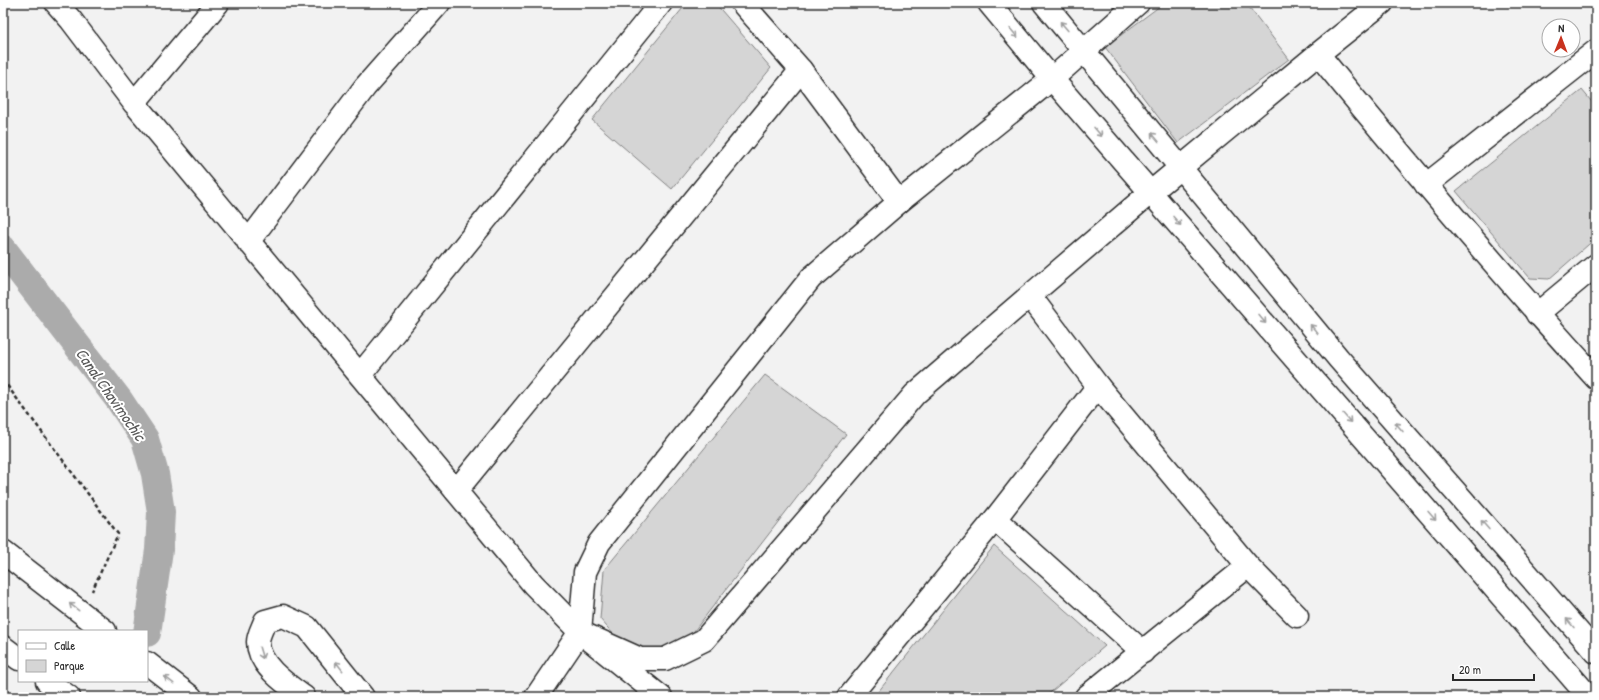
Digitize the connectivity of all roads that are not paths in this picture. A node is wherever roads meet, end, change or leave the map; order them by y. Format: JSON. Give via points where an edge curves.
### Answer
{"nodes":[{"id":1,"x":56,"y":3,"type":"edge"},
{"id":2,"x":218,"y":3,"type":"edge"},
{"id":3,"x":438,"y":3,"type":"edge"},
{"id":4,"x":661,"y":3,"type":"edge"},
{"id":5,"x":742,"y":3,"type":"edge"},
{"id":6,"x":989,"y":3,"type":"edge"},
{"id":7,"x":1044,"y":3,"type":"edge"},
{"id":8,"x":1138,"y":3,"type":"edge"},
{"id":9,"x":1382,"y":3,"type":"edge"},
{"id":10,"x":1084,"y":51,"type":"junction"},
{"id":11,"x":1596,"y":51,"type":"edge"},
{"id":12,"x":1318,"y":54,"type":"junction"},
{"id":13,"x":801,"y":70,"type":"junction"},
{"id":14,"x":1052,"y":79,"type":"junction"},
{"id":15,"x":134,"y":103,"type":"junction"},
{"id":16,"x":1180,"y":167,"type":"junction"},
{"id":17,"x":1426,"y":185,"type":"junction"},
{"id":18,"x":1151,"y":192,"type":"junction"},
{"id":19,"x":899,"y":202,"type":"junction"},
{"id":20,"x":248,"y":242,"type":"junction"},
{"id":21,"x":1596,"y":265,"type":"edge"},
{"id":22,"x":1030,"y":296,"type":"junction"},
{"id":23,"x":1537,"y":314,"type":"junction"},
{"id":24,"x":360,"y":375,"type":"junction"},
{"id":25,"x":1596,"y":378,"type":"edge"},
{"id":26,"x":1098,"y":386,"type":"junction"},
{"id":27,"x":456,"y":491,"type":"junction"},
{"id":28,"x":995,"y":519,"type":"junction"},
{"id":29,"x":3,"y":552,"type":"edge"},
{"id":30,"x":1248,"y":566,"type":"junction"},
{"id":31,"x":1297,"y":616,"type":"dead end"},
{"id":32,"x":104,"y":630,"type":"edge"},
{"id":33,"x":580,"y":632,"type":"junction"},
{"id":34,"x":3,"y":647,"type":"edge"},
{"id":35,"x":1143,"y":652,"type":"junction"},
{"id":36,"x":1596,"y":652,"type":"edge"},
{"id":37,"x":18,"y":658,"type":"edge"},
{"id":38,"x":148,"y":664,"type":"edge"},
{"id":39,"x":48,"y":682,"type":"edge"},
{"id":40,"x":68,"y":697,"type":"edge"},
{"id":41,"x":191,"y":697,"type":"edge"},
{"id":42,"x":304,"y":697,"type":"edge"},
{"id":43,"x":363,"y":697,"type":"edge"},
{"id":44,"x":536,"y":697,"type":"edge"},
{"id":45,"x":661,"y":697,"type":"edge"},
{"id":46,"x":849,"y":697,"type":"edge"},
{"id":47,"x":1086,"y":697,"type":"edge"},
{"id":48,"x":1589,"y":697,"type":"edge"}],
"edges":[{"from":1,"to":15,"type":"main road"},
{"from":2,"to":15,"type":"main road"},
{"from":3,"to":20,"type":"main road","via":[[365,87]]},
{"from":4,"to":24,"type":"main road"},
{"from":5,"to":13,"type":"main road"},
{"from":6,"to":14,"type":"main road","one_way":true},
{"from":10,"to":7,"type":"main road","one_way":true},
{"from":8,"to":10,"type":"main road"},
{"from":9,"to":12,"type":"main road"},
{"from":10,"to":14,"type":"main road"},
{"from":16,"to":10,"type":"main road","one_way":true},
{"from":11,"to":17,"type":"main road"},
{"from":12,"to":16,"type":"main road"},
{"from":12,"to":17,"type":"main road"},
{"from":13,"to":19,"type":"main road"},
{"from":13,"to":27,"type":"main road"},
{"from":14,"to":18,"type":"main road","one_way":true},
{"from":14,"to":19,"type":"main road"},
{"from":15,"to":20,"type":"main road"},
{"from":16,"to":18,"type":"main road"},
{"from":36,"to":16,"type":"main road","one_way":true,"via":[[1339,359]]},
{"from":17,"to":23,"type":"main road"},
{"from":18,"to":22,"type":"main road"},
{"from":18,"to":48,"type":"main road","one_way":true},
{"from":19,"to":33,"type":"main road","via":[[811,278],[599,543],[585,572]]},
{"from":20,"to":24,"type":"main road"},
{"from":21,"to":23,"type":"main road"},
{"from":22,"to":26,"type":"main road"},
{"from":22,"to":33,"type":"main road","via":[[915,394],[704,640],[665,659],[640,659]]},
{"from":23,"to":25,"type":"main road"},
{"from":24,"to":27,"type":"main road"},
{"from":26,"to":28,"type":"main road"},
{"from":26,"to":30,"type":"main road"},
{"from":27,"to":33,"type":"main road","via":[[533,584]]},
{"from":28,"to":35,"type":"main road"},
{"from":28,"to":46,"type":"main road"},
{"from":32,"to":29,"type":"main road","one_way":true},
{"from":30,"to":31,"type":"main road"},
{"from":30,"to":35,"type":"main road"},
{"from":33,"to":44,"type":"main road"},
{"from":33,"to":45,"type":"main road"},
{"from":34,"to":37,"type":"main road"},
{"from":35,"to":47,"type":"main road"},
{"from":41,"to":38,"type":"main road","one_way":true},
{"from":39,"to":40,"type":"main road"},
{"from":43,"to":42,"type":"main road","one_way":true,"via":[[308,627],[283,616],[265,621],[258,640],[261,658]]}]}
